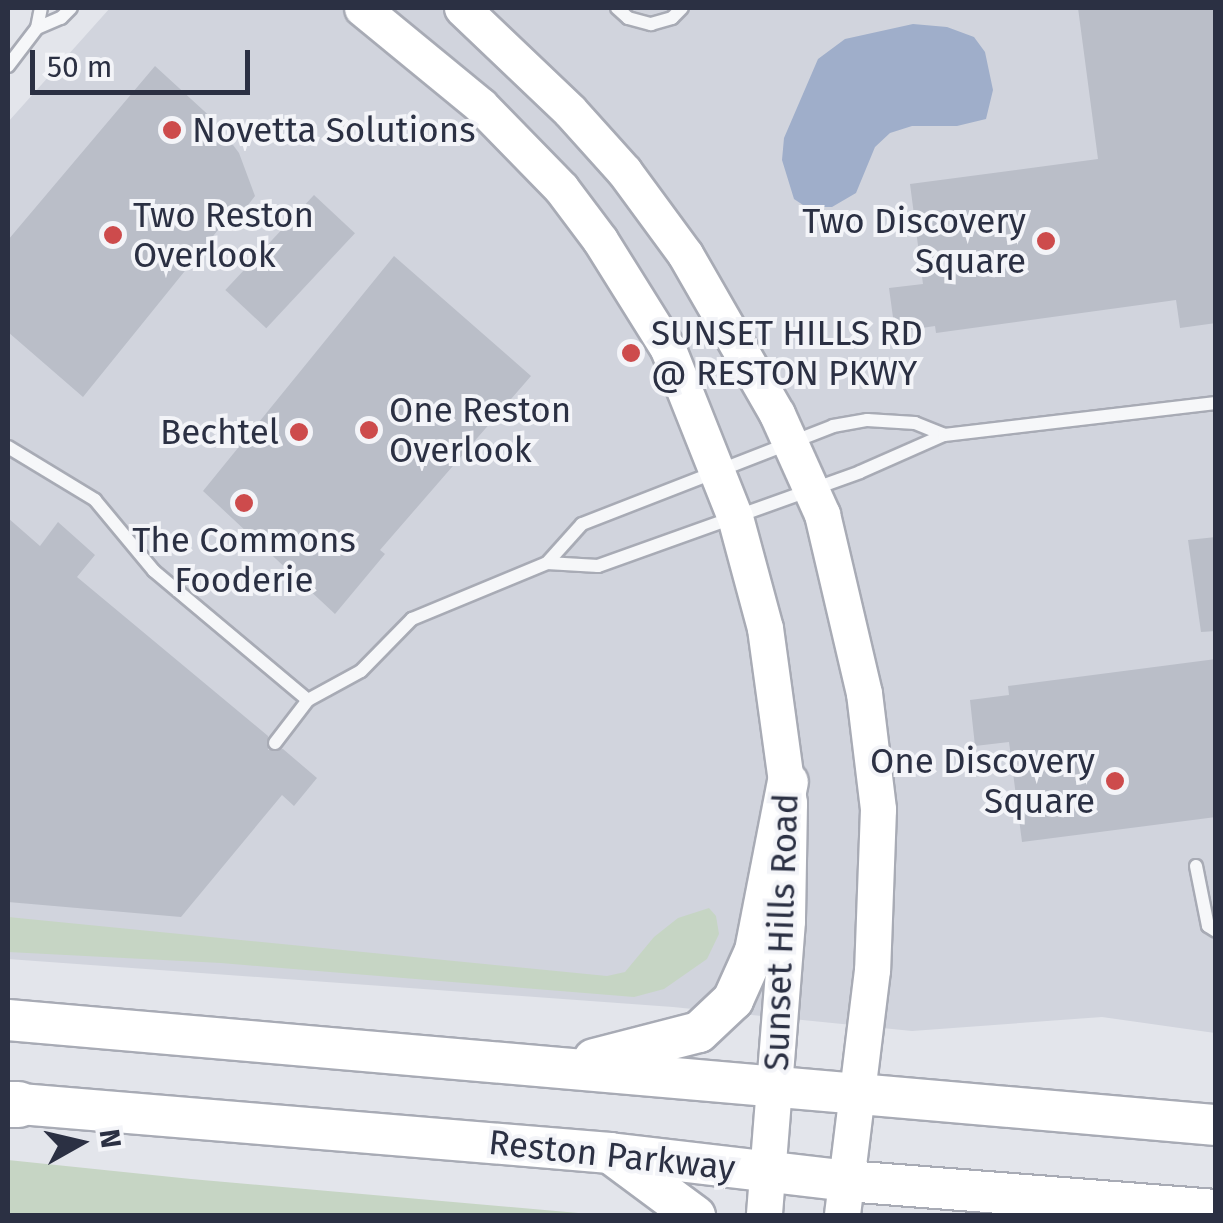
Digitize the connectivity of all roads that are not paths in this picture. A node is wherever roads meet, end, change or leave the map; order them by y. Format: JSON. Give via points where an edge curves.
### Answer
{"nodes":[{"id":1,"x":41,"y":8,"type":"edge"},
{"id":2,"x":71,"y":8,"type":"edge"},
{"id":3,"x":362,"y":8,"type":"edge"},
{"id":4,"x":462,"y":8,"type":"edge"},
{"id":5,"x":617,"y":8,"type":"edge"},
{"id":6,"x":682,"y":8,"type":"edge"},
{"id":7,"x":38,"y":28,"type":"junction"},
{"id":8,"x":8,"y":66,"type":"edge"},
{"id":9,"x":1216,"y":403,"type":"edge"},
{"id":10,"x":944,"y":435,"type":"junction"},
{"id":11,"x":790,"y":441,"type":"junction"},
{"id":12,"x":8,"y":448,"type":"edge"},
{"id":13,"x":718,"y":468,"type":"junction"},
{"id":14,"x":814,"y":488,"type":"junction"},
{"id":15,"x":735,"y":517,"type":"junction"},
{"id":16,"x":547,"y":563,"type":"junction"},
{"id":17,"x":308,"y":700,"type":"junction"},
{"id":18,"x":275,"y":743,"type":"dead end"},
{"id":19,"x":788,"y":782,"type":"junction"},
{"id":20,"x":1196,"y":866,"type":"dead end"},
{"id":21,"x":1216,"y":931,"type":"edge"},
{"id":22,"x":8,"y":1020,"type":"edge"},
{"id":23,"x":555,"y":1068,"type":"junction"},
{"id":24,"x":776,"y":1086,"type":"junction"},
{"id":25,"x":858,"y":1092,"type":"junction"},
{"id":26,"x":11,"y":1104,"type":"edge"},
{"id":27,"x":1216,"y":1124,"type":"edge"},
{"id":28,"x":610,"y":1152,"type":"junction"},
{"id":29,"x":768,"y":1170,"type":"junction"},
{"id":30,"x":1021,"y":1195,"type":"junction"},
{"id":31,"x":844,"y":1198,"type":"edge"},
{"id":32,"x":1216,"y":1210,"type":"edge"},
{"id":33,"x":695,"y":1216,"type":"edge"},
{"id":34,"x":764,"y":1216,"type":"edge"},
{"id":35,"x":928,"y":1216,"type":"edge"}],
"edges":[{"from":1,"to":7,"type":"lane"},
{"from":2,"to":7,"type":"lane"},
{"from":3,"to":13,"type":"main road","name":"Sunset Hills Road","via":[[480,105],[561,188],[668,349]]},
{"from":4,"to":11,"type":"main road","via":[[510,48],[624,171],[685,254]]},
{"from":5,"to":6,"type":"lane","via":[[652,24]]},
{"from":7,"to":8,"type":"lane"},
{"from":9,"to":10,"type":"lane"},
{"from":10,"to":11,"type":"lane","via":[[915,423],[867,420]]},
{"from":10,"to":14,"type":"lane"},
{"from":11,"to":13,"type":"lane"},
{"from":11,"to":14,"type":"main road"},
{"from":12,"to":17,"type":"lane","via":[[95,500],[154,571]]},
{"from":13,"to":15,"type":"main road","name":"Sunset Hills Road"},
{"from":13,"to":16,"type":"lane","via":[[582,524]]},
{"from":14,"to":15,"type":"lane"},
{"from":14,"to":25,"type":"main road","via":[[851,625],[878,810],[876,921]]},
{"from":15,"to":16,"type":"lane","via":[[598,566]]},
{"from":15,"to":19,"type":"main road","name":"Sunset Hills Road","via":[[765,628]]},
{"from":16,"to":17,"type":"lane","via":[[412,618],[361,671]]},
{"from":17,"to":18,"type":"lane"},
{"from":19,"to":23,"type":"main road","via":[[755,951],[733,1000],[699,1032]]},
{"from":19,"to":24,"type":"main road","name":"Sunset Hills Road","via":[[790,865]]},
{"from":20,"to":21,"type":"lane","via":[[1208,926]]},
{"from":22,"to":23,"type":"main road"},
{"from":23,"to":24,"type":"main road"},
{"from":24,"to":25,"type":"main road"},
{"from":24,"to":29,"type":"main road","name":"Sunset Hills Road"},
{"from":25,"to":27,"type":"main road"},
{"from":25,"to":31,"type":"main road"},
{"from":26,"to":28,"type":"main road","name":"Reston Parkway"},
{"from":28,"to":29,"type":"main road","name":"Reston Parkway"},
{"from":28,"to":33,"type":"main road"},
{"from":29,"to":31,"type":"main road","name":"Reston Parkway"},
{"from":29,"to":34,"type":"main road","name":"Sunset Hills Road"},
{"from":30,"to":31,"type":"main road","name":"Reston Parkway"},
{"from":30,"to":32,"type":"main road","name":"Reston Parkway"},
{"from":30,"to":35,"type":"main road"}]}
